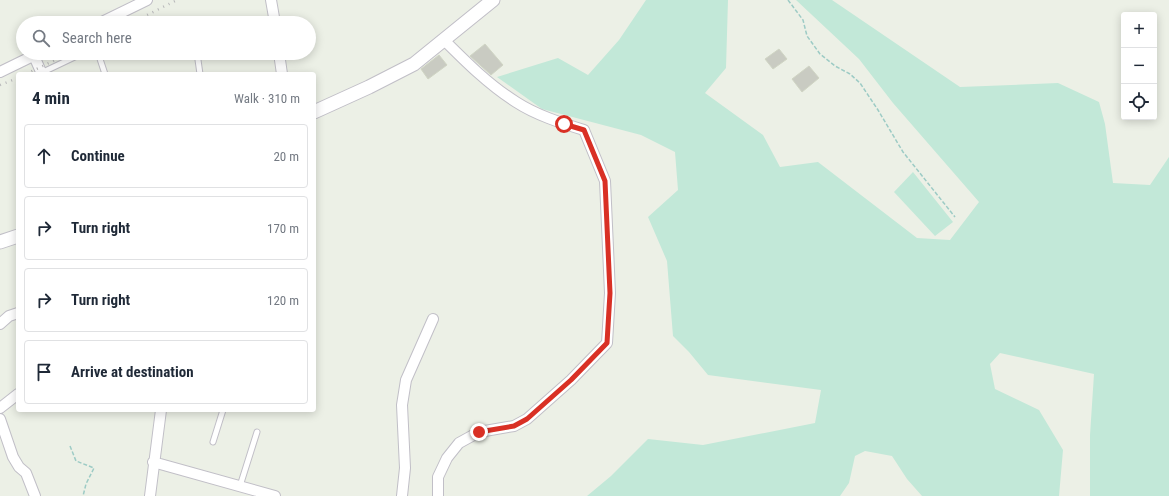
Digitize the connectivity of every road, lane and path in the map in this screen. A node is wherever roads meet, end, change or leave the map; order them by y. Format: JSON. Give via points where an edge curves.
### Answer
{"nodes":[{"id":1,"x":146,"y":0,"type":"edge"},
{"id":2,"x":271,"y":0,"type":"edge"},
{"id":3,"x":494,"y":0,"type":"edge"},
{"id":4,"x":788,"y":0,"type":"edge"},
{"id":5,"x":114,"y":16,"type":"edge"},
{"id":6,"x":274,"y":16,"type":"edge"},
{"id":7,"x":444,"y":40,"type":"junction"},
{"id":8,"x":25,"y":60,"type":"edge"},
{"id":9,"x":38,"y":60,"type":"edge"},
{"id":10,"x":69,"y":60,"type":"edge"},
{"id":11,"x":100,"y":60,"type":"edge"},
{"id":12,"x":198,"y":60,"type":"edge"},
{"id":13,"x":280,"y":60,"type":"edge"},
{"id":14,"x":0,"y":72,"type":"edge"},
{"id":15,"x":42,"y":72,"type":"edge"},
{"id":16,"x":46,"y":72,"type":"edge"},
{"id":17,"x":104,"y":72,"type":"edge"},
{"id":18,"x":200,"y":72,"type":"edge"},
{"id":19,"x":282,"y":72,"type":"edge"},
{"id":20,"x":316,"y":111,"type":"edge"},
{"id":21,"x":955,"y":217,"type":"dead end"},
{"id":22,"x":16,"y":237,"type":"edge"},
{"id":23,"x":0,"y":242,"type":"edge"},
{"id":24,"x":16,"y":314,"type":"edge"},
{"id":25,"x":433,"y":319,"type":"dead end"},
{"id":26,"x":0,"y":324,"type":"edge"},
{"id":27,"x":16,"y":396,"type":"edge"},
{"id":28,"x":0,"y":408,"type":"edge"},
{"id":29,"x":161,"y":412,"type":"edge"},
{"id":30,"x":222,"y":412,"type":"edge"},
{"id":31,"x":0,"y":419,"type":"edge"},
{"id":32,"x":258,"y":432,"type":"dead end"},
{"id":33,"x":213,"y":442,"type":"dead end"},
{"id":34,"x":70,"y":446,"type":"dead end"},
{"id":35,"x":153,"y":462,"type":"junction"},
{"id":36,"x":240,"y":486,"type":"junction"},
{"id":37,"x":35,"y":496,"type":"edge"},
{"id":38,"x":83,"y":496,"type":"edge"},
{"id":39,"x":150,"y":496,"type":"edge"},
{"id":40,"x":275,"y":496,"type":"edge"},
{"id":41,"x":402,"y":496,"type":"edge"},
{"id":42,"x":438,"y":496,"type":"edge"}],
"edges":[{"from":1,"to":5,"type":"street"},
{"from":2,"to":6,"type":"street"},
{"from":3,"to":7,"type":"street"},
{"from":4,"to":21,"type":"path","via":[[804,20],[807,36],[820,54],[860,82],[903,152]]},
{"from":7,"to":20,"type":"street","via":[[414,64]]},
{"from":7,"to":42,"type":"street","via":[[491,84],[516,102],[564,124],[584,130],[605,181],[610,293],[607,343],[571,380],[527,419],[514,426],[479,432],[459,443],[447,458],[438,477]]},
{"from":8,"to":14,"type":"street"},
{"from":9,"to":15,"type":"street"},
{"from":10,"to":16,"type":"lane"},
{"from":11,"to":17,"type":"lane"},
{"from":12,"to":18,"type":"lane"},
{"from":13,"to":19,"type":"street"},
{"from":22,"to":23,"type":"street"},
{"from":24,"to":26,"type":"street","via":[[8,316]]},
{"from":25,"to":41,"type":"street","via":[[406,380],[402,405],[405,468]]},
{"from":27,"to":28,"type":"street"},
{"from":29,"to":35,"type":"street"},
{"from":30,"to":33,"type":"lane"},
{"from":31,"to":37,"type":"street","via":[[13,457],[26,473]]},
{"from":32,"to":36,"type":"lane"},
{"from":34,"to":38,"type":"path","via":[[76,461],[94,468]]},
{"from":35,"to":36,"type":"street"},
{"from":35,"to":39,"type":"street"},
{"from":36,"to":40,"type":"street"}]}
